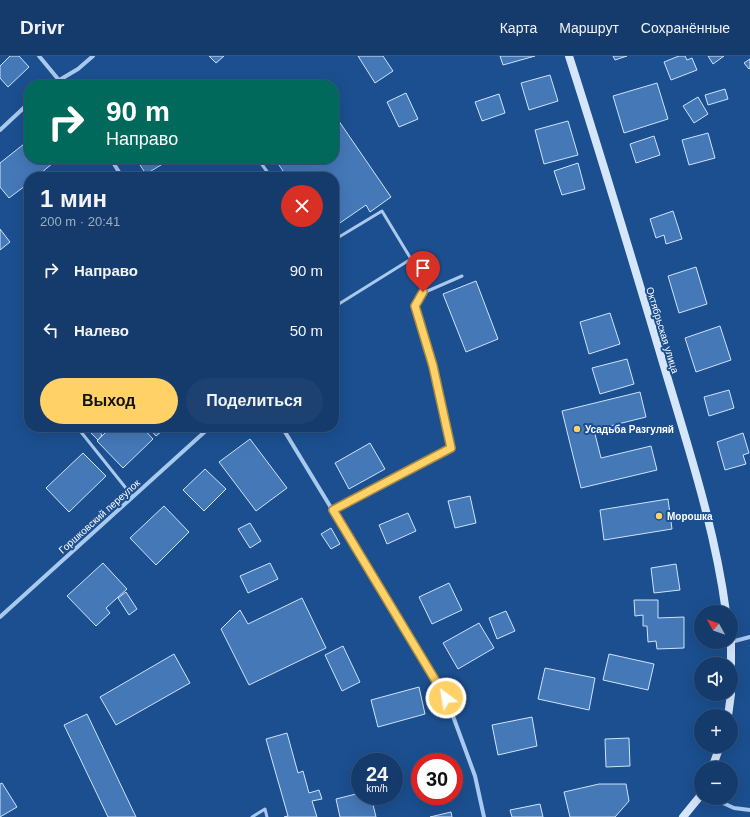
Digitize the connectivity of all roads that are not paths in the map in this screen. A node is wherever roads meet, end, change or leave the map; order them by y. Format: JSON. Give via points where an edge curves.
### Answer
{"nodes":[{"id":1,"x":39,"y":56,"type":"edge"},
{"id":2,"x":93,"y":56,"type":"edge"},
{"id":3,"x":569,"y":56,"type":"edge"},
{"id":4,"x":60,"y":80,"type":"joint"},
{"id":5,"x":24,"y":108,"type":"edge"},
{"id":6,"x":0,"y":130,"type":"edge"},
{"id":7,"x":339,"y":237,"type":"edge"},
{"id":8,"x":462,"y":276,"type":"dead end"},
{"id":9,"x":339,"y":304,"type":"edge"},
{"id":10,"x":81,"y":432,"type":"edge"},
{"id":11,"x":204,"y":432,"type":"edge"},
{"id":12,"x":285,"y":432,"type":"edge"},
{"id":13,"x":133,"y":497,"type":"junction"},
{"id":14,"x":333,"y":510,"type":"junction"},
{"id":15,"x":725,"y":605,"type":"edge"},
{"id":16,"x":0,"y":617,"type":"edge"},
{"id":17,"x":750,"y":637,"type":"edge"},
{"id":18,"x":738,"y":640,"type":"edge"},
{"id":19,"x":694,"y":804,"type":"edge"},
{"id":20,"x":727,"y":805,"type":"edge"},
{"id":21,"x":750,"y":810,"type":"edge"},
{"id":22,"x":252,"y":817,"type":"edge"},
{"id":23,"x":268,"y":817,"type":"edge"},
{"id":24,"x":484,"y":817,"type":"edge"},
{"id":25,"x":683,"y":817,"type":"edge"}],
"edges":[{"from":1,"to":4,"type":"street"},
{"from":2,"to":4,"type":"street"},
{"from":3,"to":15,"type":"street","name":"Октябрьская улица","via":[[688,448],[721,573]]},
{"from":5,"to":6,"type":"street"},
{"from":7,"to":9,"type":"lane","via":[[382,211],[411,259]]},
{"from":8,"to":14,"type":"lane","via":[[423,292],[415,306],[433,366],[451,448]]},
{"from":10,"to":13,"type":"lane"},
{"from":11,"to":13,"type":"street","name":"Горшковский переулок"},
{"from":12,"to":14,"type":"street"},
{"from":13,"to":16,"type":"street","name":"Горшковский переулок"},
{"from":14,"to":24,"type":"street","via":[[446,698],[475,776]]},
{"from":17,"to":18,"type":"street"},
{"from":19,"to":25,"type":"street"},
{"from":20,"to":21,"type":"street"},
{"from":22,"to":23,"type":"lane","via":[[265,809]]}]}
